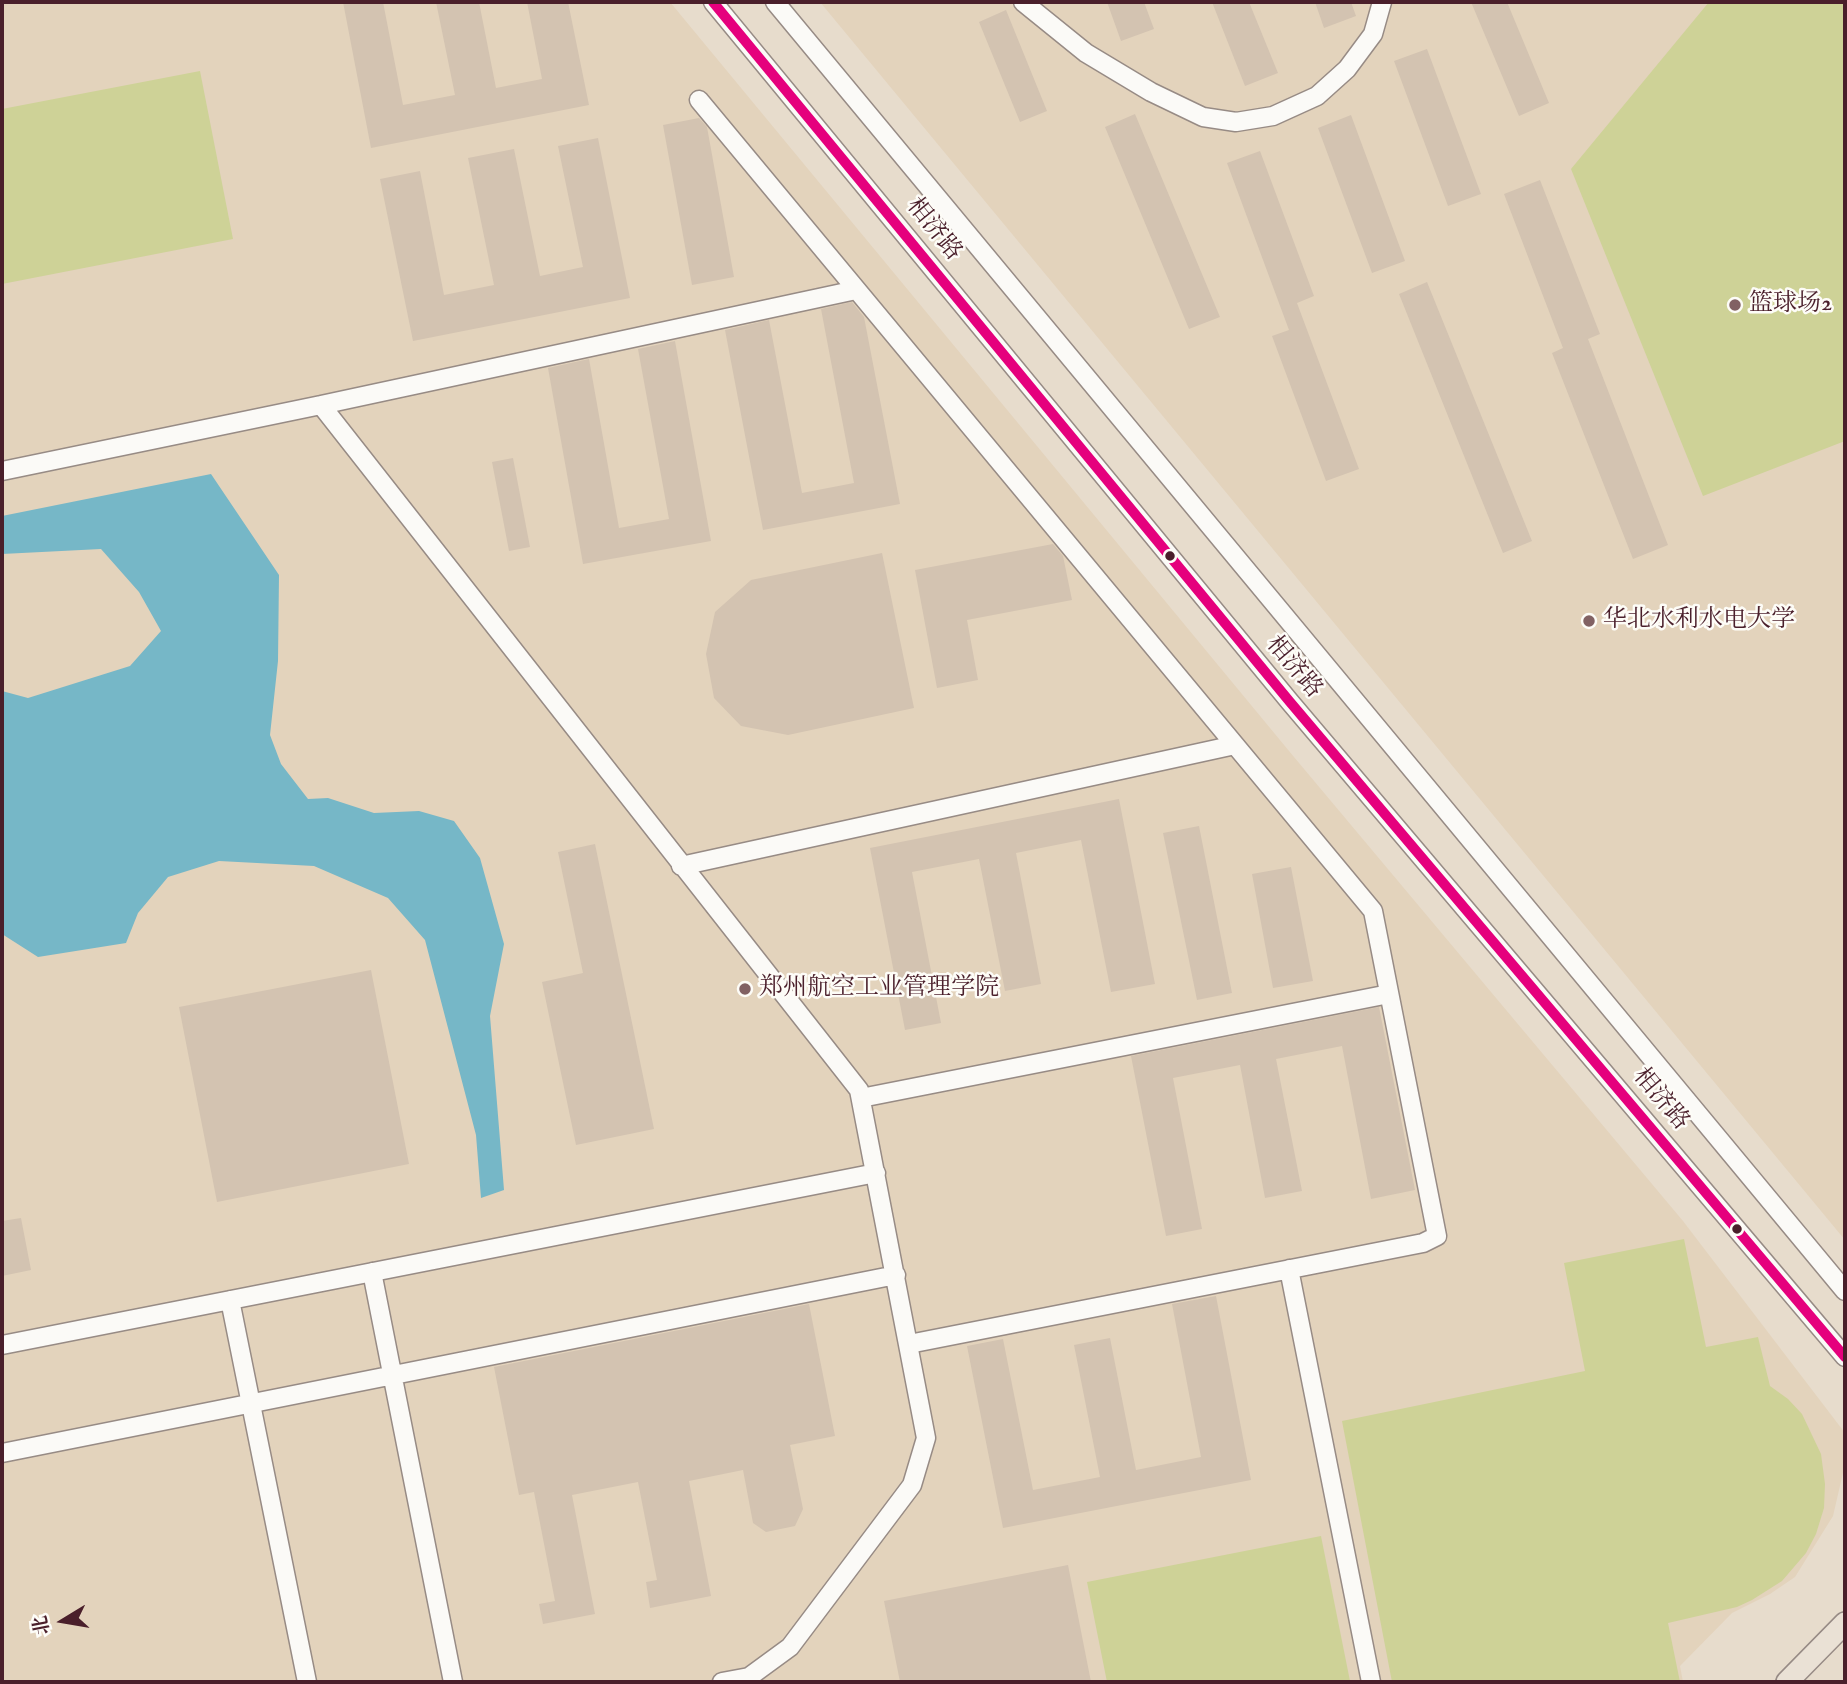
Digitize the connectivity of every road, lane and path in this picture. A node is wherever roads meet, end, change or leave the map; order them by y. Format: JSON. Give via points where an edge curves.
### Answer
{"nodes":[{"id":1,"x":713,"y":2,"type":"edge"},
{"id":2,"x":775,"y":2,"type":"edge"},
{"id":3,"x":1023,"y":2,"type":"edge"},
{"id":4,"x":1382,"y":2,"type":"edge"},
{"id":5,"x":699,"y":100,"type":"dead end"},
{"id":6,"x":856,"y":290,"type":"junction"},
{"id":7,"x":321,"y":405,"type":"junction"},
{"id":8,"x":2,"y":471,"type":"edge"},
{"id":9,"x":1235,"y":746,"type":"junction"},
{"id":10,"x":681,"y":866,"type":"junction"},
{"id":11,"x":1389,"y":994,"type":"junction"},
{"id":12,"x":861,"y":1098,"type":"junction"},
{"id":13,"x":876,"y":1173,"type":"junction"},
{"id":14,"x":1289,"y":1269,"type":"junction"},
{"id":15,"x":372,"y":1272,"type":"junction"},
{"id":16,"x":896,"y":1275,"type":"junction"},
{"id":17,"x":1845,"y":1291,"type":"edge"},
{"id":18,"x":230,"y":1300,"type":"junction"},
{"id":19,"x":909,"y":1344,"type":"junction"},
{"id":20,"x":2,"y":1345,"type":"edge"},
{"id":21,"x":1845,"y":1357,"type":"edge"},
{"id":22,"x":392,"y":1375,"type":"junction"},
{"id":23,"x":251,"y":1403,"type":"junction"},
{"id":24,"x":2,"y":1453,"type":"edge"},
{"id":25,"x":1845,"y":1623,"type":"edge"},
{"id":26,"x":307,"y":1682,"type":"edge"},
{"id":27,"x":453,"y":1682,"type":"edge"},
{"id":28,"x":722,"y":1682,"type":"edge"},
{"id":29,"x":1371,"y":1682,"type":"edge"},
{"id":30,"x":1787,"y":1682,"type":"edge"}],
"edges":[{"from":1,"to":21,"type":"street","name":"相济路","via":[[1290,702]]},
{"from":2,"to":17,"type":"street","name":"相济路"},
{"from":3,"to":4,"type":"street","via":[[1086,53],[1151,92],[1203,117],[1236,122],[1273,116],[1317,96],[1347,69],[1373,34]]},
{"from":5,"to":6,"type":"street"},
{"from":6,"to":7,"type":"street"},
{"from":6,"to":9,"type":"street"},
{"from":7,"to":8,"type":"street"},
{"from":7,"to":10,"type":"street"},
{"from":9,"to":10,"type":"street"},
{"from":9,"to":11,"type":"street","via":[[1373,911]]},
{"from":10,"to":12,"type":"street"},
{"from":11,"to":12,"type":"street"},
{"from":11,"to":14,"type":"street","via":[[1437,1236],[1423,1243]]},
{"from":12,"to":13,"type":"street"},
{"from":13,"to":15,"type":"street"},
{"from":13,"to":16,"type":"street"},
{"from":14,"to":19,"type":"street"},
{"from":14,"to":29,"type":"street"},
{"from":15,"to":18,"type":"street"},
{"from":15,"to":22,"type":"street"},
{"from":16,"to":19,"type":"street"},
{"from":16,"to":22,"type":"street"},
{"from":18,"to":20,"type":"street"},
{"from":18,"to":23,"type":"street"},
{"from":19,"to":28,"type":"street","via":[[926,1438],[912,1485],[790,1647],[749,1677]]},
{"from":22,"to":23,"type":"street"},
{"from":22,"to":27,"type":"street"},
{"from":23,"to":24,"type":"street"},
{"from":23,"to":26,"type":"street"},
{"from":25,"to":30,"type":"main road"}]}
